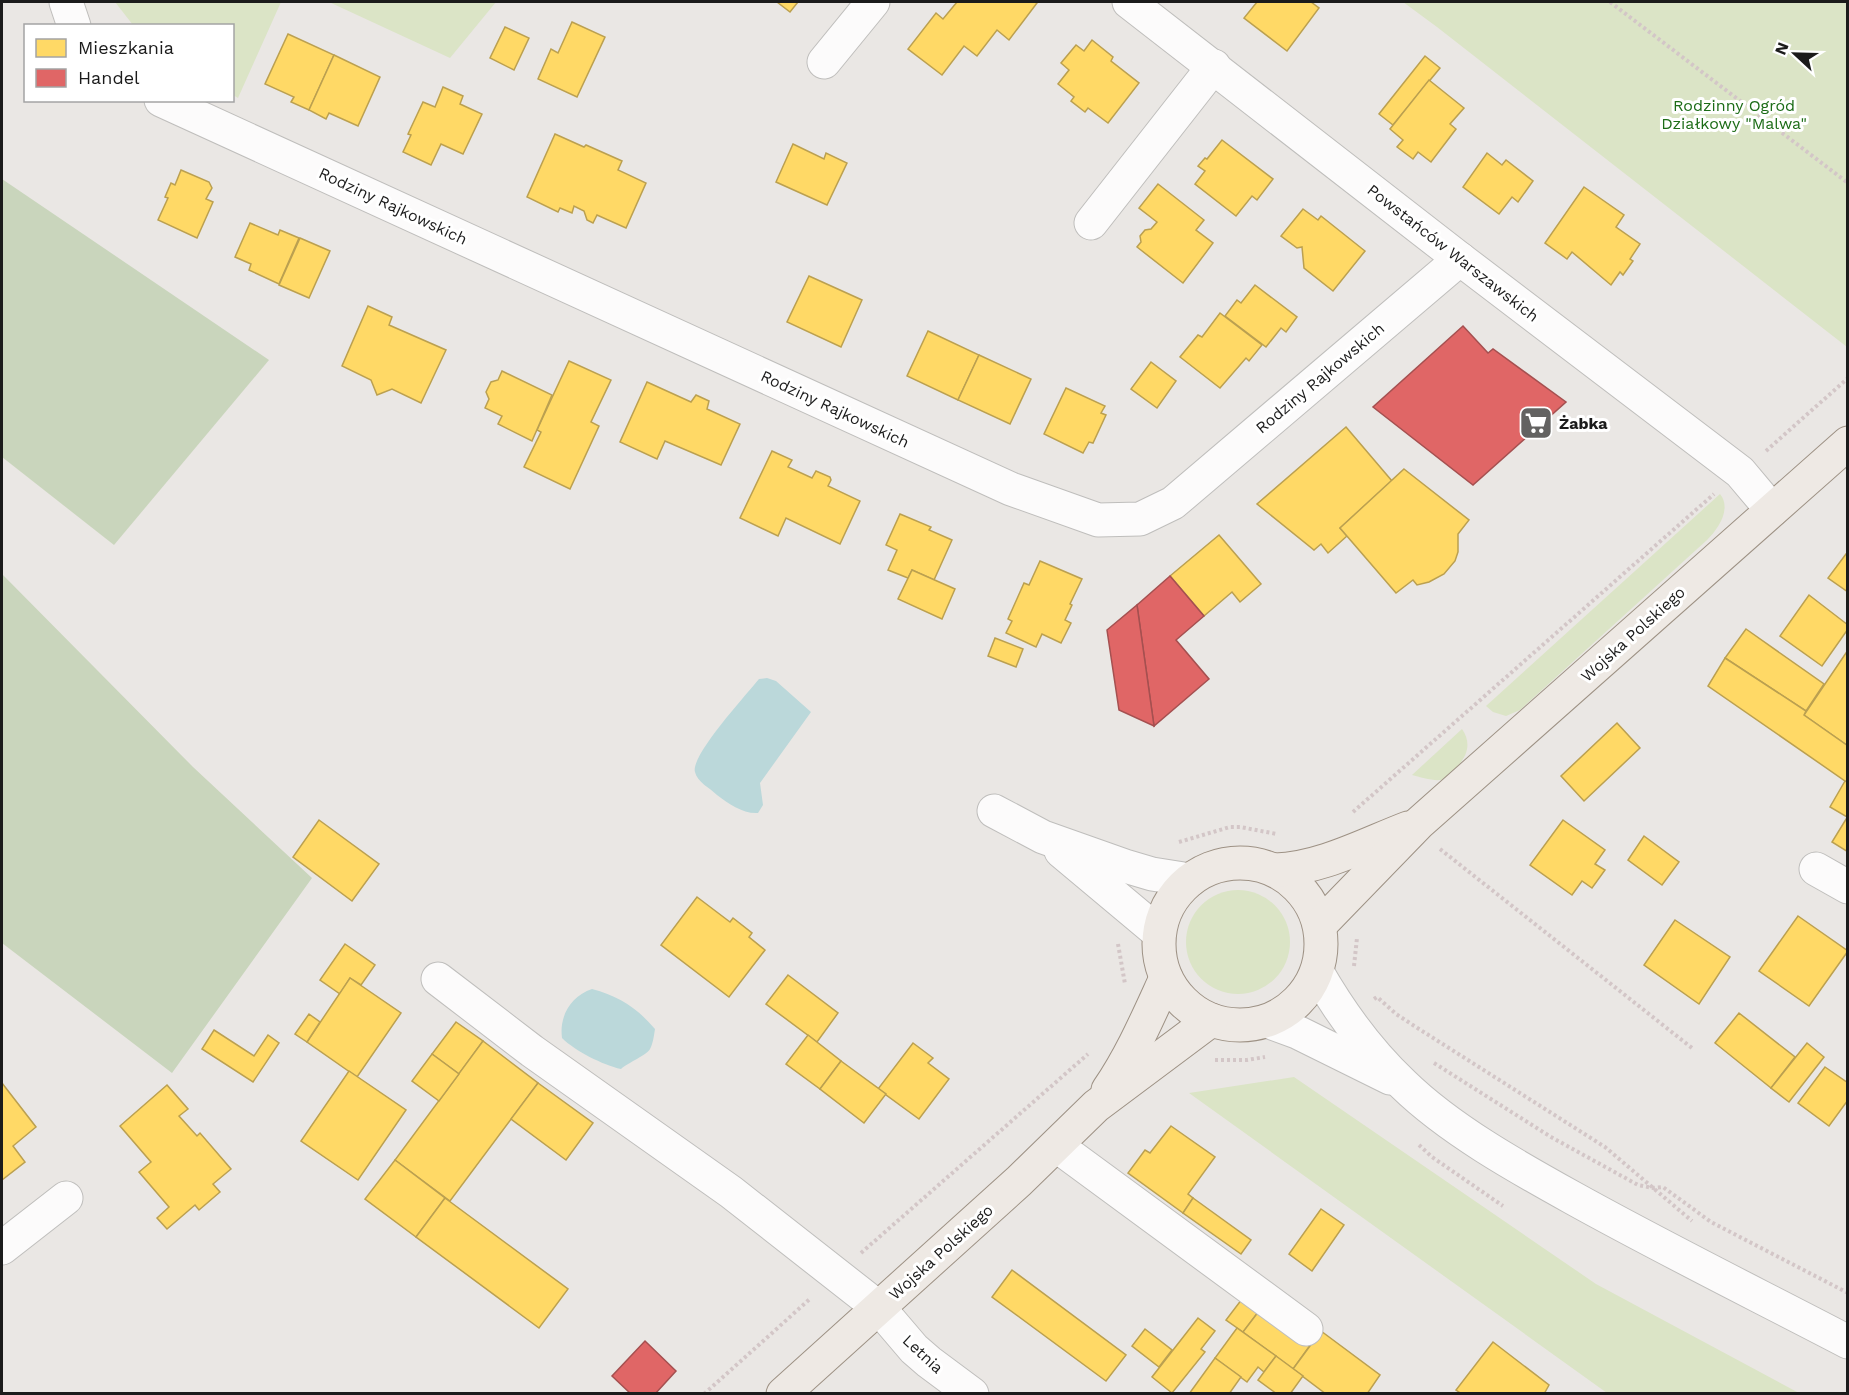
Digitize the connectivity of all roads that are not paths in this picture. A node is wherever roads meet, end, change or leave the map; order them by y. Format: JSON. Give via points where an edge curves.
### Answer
{"nodes":[{"id":1,"x":66,"y":2,"type":"edge"},
{"id":2,"x":873,"y":2,"type":"edge"},
{"id":3,"x":1129,"y":2,"type":"edge"},
{"id":4,"x":73,"y":24,"type":"edge"},
{"id":5,"x":824,"y":62,"type":"dead end"},
{"id":6,"x":1214,"y":66,"type":"junction"},
{"id":7,"x":165,"y":102,"type":"edge"},
{"id":8,"x":1091,"y":223,"type":"dead end"},
{"id":9,"x":1460,"y":259,"type":"junction"},
{"id":10,"x":1848,"y":443,"type":"edge"},
{"id":11,"x":1772,"y":510,"type":"junction"},
{"id":12,"x":994,"y":811,"type":"dead end"},
{"id":13,"x":1418,"y":824,"type":"junction"},
{"id":14,"x":1043,"y":837,"type":"junction"},
{"id":15,"x":1816,"y":868,"type":"dead end"},
{"id":16,"x":1275,"y":870,"type":"junction"},
{"id":17,"x":1190,"y":879,"type":"junction"},
{"id":18,"x":1848,"y":887,"type":"edge"},
{"id":19,"x":1320,"y":925,"type":"junction"},
{"id":20,"x":1159,"y":933,"type":"junction"},
{"id":21,"x":1317,"y":972,"type":"junction"},
{"id":22,"x":1166,"y":978,"type":"junction"},
{"id":23,"x":438,"y":979,"type":"dead end"},
{"id":24,"x":1211,"y":1020,"type":"junction"},
{"id":25,"x":1267,"y":1021,"type":"junction"},
{"id":26,"x":1403,"y":1084,"type":"junction"},
{"id":27,"x":1096,"y":1106,"type":"junction"},
{"id":28,"x":1057,"y":1146,"type":"junction"},
{"id":29,"x":66,"y":1198,"type":"dead end"},
{"id":30,"x":2,"y":1248,"type":"edge"},
{"id":31,"x":879,"y":1308,"type":"junction"},
{"id":32,"x":1306,"y":1329,"type":"dead end"},
{"id":33,"x":1848,"y":1342,"type":"edge"},
{"id":34,"x":783,"y":1394,"type":"edge"},
{"id":35,"x":972,"y":1394,"type":"edge"}],
"edges":[{"from":1,"to":4,"type":"street"},
{"from":2,"to":5,"type":"street"},
{"from":3,"to":6,"type":"street","name":"Powstańców Warszawskich"},
{"from":6,"to":8,"type":"street"},
{"from":6,"to":9,"type":"street","name":"Powstańców Warszawskich"},
{"from":7,"to":9,"type":"street","name":"Rodziny Rajkowskich","via":[[1011,489],[1098,520],[1140,519],[1173,503]]},
{"from":9,"to":11,"type":"street","name":"Powstańców Warszawskich","via":[[1740,472]]},
{"from":10,"to":11,"type":"main road","name":"Wojska Polskiego"},
{"from":11,"to":13,"type":"main road","name":"Wojska Polskiego"},
{"from":12,"to":14,"type":"street"},
{"from":13,"to":16,"type":"main road","name":"Wojska Polskiego","via":[[1314,865]]},
{"from":13,"to":19,"type":"main road","name":"Wojska Polskiego"},
{"from":14,"to":17,"type":"street","via":[[1152,874]]},
{"from":14,"to":20,"type":"street"},
{"from":15,"to":18,"type":"street"},
{"from":16,"to":17,"type":"main road","via":[[1254,863],[1231,863],[1209,868]]},
{"from":16,"to":19,"type":"main road","via":[[1295,883],[1310,902]]},
{"from":17,"to":20,"type":"main road","via":[[1165,913]]},
{"from":19,"to":21,"type":"main road","via":[[1321,957]]},
{"from":20,"to":22,"type":"main road"},
{"from":21,"to":25,"type":"main road","via":[[1305,993],[1288,1010]]},
{"from":21,"to":26,"type":"street","via":[[1359,1015]]},
{"from":22,"to":24,"type":"main road","via":[[1177,996]]},
{"from":22,"to":27,"type":"main road","name":"Wojska Polskiego","via":[[1123,1068]]},
{"from":23,"to":31,"type":"street","name":"Letnia","via":[[731,1192]]},
{"from":24,"to":25,"type":"main road","via":[[1230,1025]]},
{"from":24,"to":27,"type":"main road","name":"Wojska Polskiego"},
{"from":25,"to":26,"type":"street"},
{"from":26,"to":33,"type":"street","via":[[1455,1126],[1538,1178]]},
{"from":27,"to":28,"type":"main road","name":"Wojska Polskiego"},
{"from":28,"to":31,"type":"main road","name":"Wojska Polskiego"},
{"from":28,"to":32,"type":"street"},
{"from":29,"to":30,"type":"street"},
{"from":31,"to":34,"type":"main road","name":"Wojska Polskiego"},
{"from":31,"to":35,"type":"street","name":"Letnia","via":[[914,1349]]}]}
